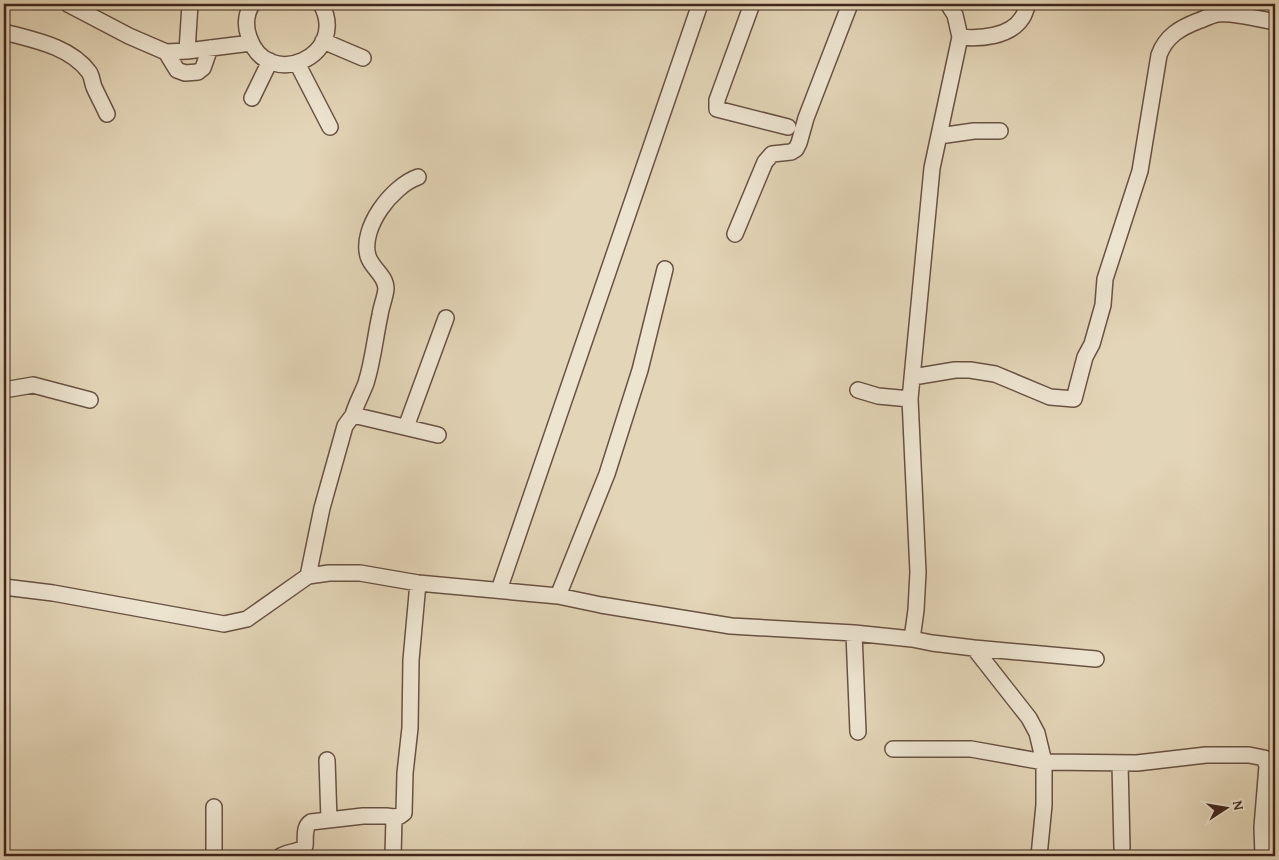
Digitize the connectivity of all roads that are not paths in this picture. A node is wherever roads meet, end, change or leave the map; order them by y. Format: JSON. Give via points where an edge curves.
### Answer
{"nodes":[{"id":1,"x":68,"y":4,"type":"edge"},
{"id":2,"x":190,"y":4,"type":"edge"},
{"id":3,"x":252,"y":4,"type":"edge"},
{"id":4,"x":320,"y":4,"type":"edge"},
{"id":5,"x":700,"y":4,"type":"edge"},
{"id":6,"x":752,"y":4,"type":"edge"},
{"id":7,"x":850,"y":4,"type":"edge"},
{"id":8,"x":948,"y":4,"type":"edge"},
{"id":9,"x":1028,"y":4,"type":"edge"},
{"id":10,"x":1275,"y":22,"type":"edge"},
{"id":11,"x":4,"y":32,"type":"edge"},
{"id":12,"x":960,"y":37,"type":"junction"},
{"id":13,"x":323,"y":41,"type":"junction"},
{"id":14,"x":251,"y":43,"type":"junction"},
{"id":15,"x":210,"y":48,"type":"junction"},
{"id":16,"x":186,"y":51,"type":"junction"},
{"id":17,"x":166,"y":52,"type":"junction"},
{"id":18,"x":363,"y":58,"type":"dead end"},
{"id":19,"x":270,"y":61,"type":"junction"},
{"id":20,"x":296,"y":64,"type":"junction"},
{"id":21,"x":252,"y":98,"type":"dead end"},
{"id":22,"x":107,"y":114,"type":"dead end"},
{"id":23,"x":330,"y":127,"type":"dead end"},
{"id":24,"x":788,"y":127,"type":"dead end"},
{"id":25,"x":1000,"y":131,"type":"dead end"},
{"id":26,"x":939,"y":136,"type":"junction"},
{"id":27,"x":418,"y":177,"type":"dead end"},
{"id":28,"x":735,"y":234,"type":"dead end"},
{"id":29,"x":665,"y":269,"type":"dead end"},
{"id":30,"x":446,"y":318,"type":"dead end"},
{"id":31,"x":913,"y":376,"type":"junction"},
{"id":32,"x":4,"y":390,"type":"edge"},
{"id":33,"x":858,"y":390,"type":"dead end"},
{"id":34,"x":910,"y":399,"type":"junction"},
{"id":35,"x":90,"y":400,"type":"dead end"},
{"id":36,"x":354,"y":415,"type":"junction"},
{"id":37,"x":406,"y":427,"type":"junction"},
{"id":38,"x":438,"y":435,"type":"dead end"},
{"id":39,"x":308,"y":576,"type":"junction"},
{"id":40,"x":418,"y":583,"type":"junction"},
{"id":41,"x":4,"y":588,"type":"edge"},
{"id":42,"x":499,"y":590,"type":"junction"},
{"id":43,"x":558,"y":596,"type":"junction"},
{"id":44,"x":854,"y":633,"type":"junction"},
{"id":45,"x":912,"y":638,"type":"junction"},
{"id":46,"x":974,"y":648,"type":"junction"},
{"id":47,"x":1096,"y":659,"type":"dead end"},
{"id":48,"x":858,"y":732,"type":"dead end"},
{"id":49,"x":893,"y":749,"type":"dead end"},
{"id":50,"x":327,"y":760,"type":"dead end"},
{"id":51,"x":1044,"y":762,"type":"junction"},
{"id":52,"x":1120,"y":763,"type":"junction"},
{"id":53,"x":214,"y":807,"type":"dead end"},
{"id":54,"x":394,"y":817,"type":"junction"},
{"id":55,"x":329,"y":820,"type":"junction"},
{"id":56,"x":1122,"y":848,"type":"dead end"},
{"id":57,"x":214,"y":856,"type":"edge"},
{"id":58,"x":281,"y":856,"type":"edge"},
{"id":59,"x":393,"y":856,"type":"edge"},
{"id":60,"x":1039,"y":856,"type":"edge"},
{"id":61,"x":1263,"y":856,"type":"edge"}],
"edges":[{"from":1,"to":17,"type":"street"},
{"from":2,"to":16,"type":"street"},
{"from":3,"to":14,"type":"street","via":[[246,26]]},
{"from":4,"to":13,"type":"street","via":[[326,23]]},
{"from":5,"to":42,"type":"street"},
{"from":6,"to":24,"type":"street","via":[[717,109]]},
{"from":7,"to":28,"type":"street","via":[[796,149],[772,154],[765,162]]},
{"from":8,"to":12,"type":"street","via":[[955,15]]},
{"from":9,"to":12,"type":"street","via":[[1014,27],[988,37]]},
{"from":10,"to":31,"type":"street","via":[[1217,14],[1180,29],[1162,46],[1140,171],[1105,279],[1100,320],[1074,399],[1050,397],[994,374],[970,370]]},
{"from":11,"to":22,"type":"street","via":[[39,41],[81,63],[91,74],[92,84]]},
{"from":12,"to":26,"type":"street"},
{"from":13,"to":18,"type":"street"},
{"from":13,"to":20,"type":"street","via":[[312,55]]},
{"from":14,"to":15,"type":"street"},
{"from":14,"to":19,"type":"street","via":[[262,57]]},
{"from":15,"to":16,"type":"street"},
{"from":15,"to":17,"type":"street","via":[[203,68],[198,72],[177,70]]},
{"from":16,"to":17,"type":"street"},
{"from":19,"to":20,"type":"street"},
{"from":19,"to":21,"type":"street"},
{"from":20,"to":23,"type":"street"},
{"from":25,"to":26,"type":"street"},
{"from":26,"to":31,"type":"street","via":[[932,168]]},
{"from":27,"to":36,"type":"street","via":[[387,198],[369,233],[368,256],[386,288],[373,358]]},
{"from":29,"to":43,"type":"street","via":[[640,370],[607,474]]},
{"from":30,"to":37,"type":"street"},
{"from":31,"to":34,"type":"street"},
{"from":32,"to":35,"type":"street","via":[[33,385]]},
{"from":33,"to":34,"type":"street","via":[[878,396]]},
{"from":34,"to":45,"type":"street","via":[[918,572]]},
{"from":36,"to":37,"type":"street"},
{"from":36,"to":39,"type":"street","via":[[345,426],[322,508]]},
{"from":37,"to":38,"type":"street"},
{"from":39,"to":40,"type":"street","via":[[329,572]]},
{"from":39,"to":41,"type":"street","via":[[247,619],[224,624],[52,593]]},
{"from":40,"to":42,"type":"street"},
{"from":40,"to":54,"type":"street","via":[[404,813]]},
{"from":42,"to":43,"type":"street"},
{"from":43,"to":44,"type":"street","via":[[731,626]]},
{"from":44,"to":45,"type":"street"},
{"from":44,"to":48,"type":"street"},
{"from":45,"to":46,"type":"street"},
{"from":46,"to":47,"type":"street"},
{"from":46,"to":51,"type":"street","via":[[1029,718],[1037,733]]},
{"from":49,"to":51,"type":"street","via":[[972,749]]},
{"from":50,"to":55,"type":"street"},
{"from":51,"to":52,"type":"street"},
{"from":51,"to":60,"type":"street"},
{"from":52,"to":56,"type":"street"},
{"from":52,"to":61,"type":"street","via":[[1206,755],[1248,754],[1264,758],[1268,766],[1262,827]]},
{"from":53,"to":57,"type":"street"},
{"from":54,"to":55,"type":"street"},
{"from":54,"to":59,"type":"street"},
{"from":55,"to":58,"type":"street","via":[[311,822],[306,829],[305,846],[300,851]]}]}
